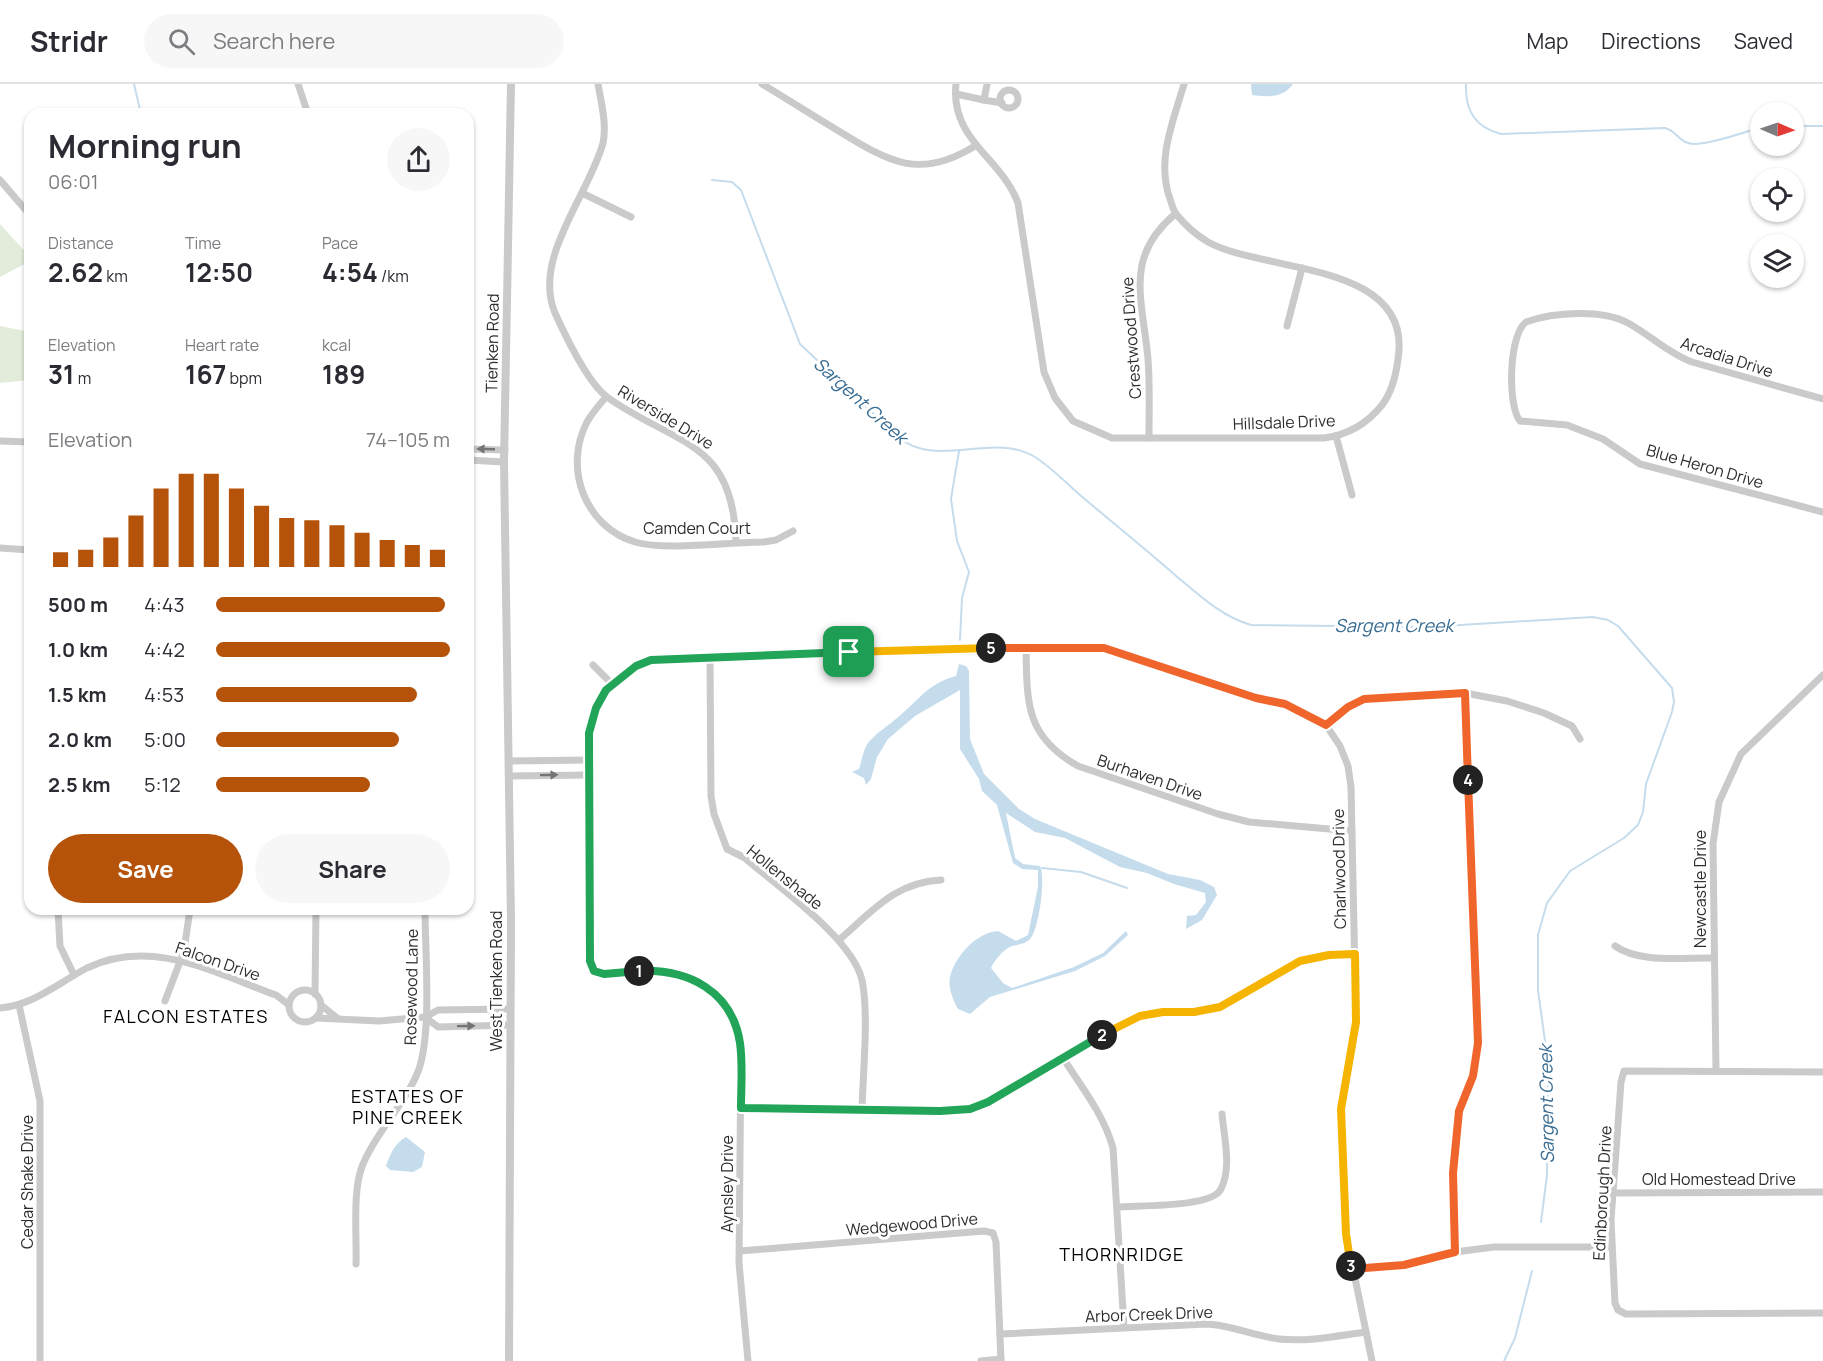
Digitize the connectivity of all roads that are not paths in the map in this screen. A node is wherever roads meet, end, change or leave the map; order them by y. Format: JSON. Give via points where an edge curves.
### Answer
{"nodes":[{"id":1,"x":297,"y":84,"type":"edge"},
{"id":2,"x":512,"y":84,"type":"edge"},
{"id":3,"x":598,"y":84,"type":"edge"},
{"id":4,"x":762,"y":84,"type":"edge"},
{"id":5,"x":956,"y":84,"type":"edge"},
{"id":6,"x":987,"y":84,"type":"edge"},
{"id":7,"x":1185,"y":84,"type":"edge"},
{"id":8,"x":956,"y":94,"type":"junction"},
{"id":9,"x":984,"y":100,"type":"junction"},
{"id":10,"x":1002,"y":103,"type":"dead end"},
{"id":11,"x":306,"y":108,"type":"edge"},
{"id":12,"x":975,"y":146,"type":"junction"},
{"id":13,"x":0,"y":180,"type":"edge"},
{"id":14,"x":582,"y":193,"type":"junction"},
{"id":15,"x":24,"y":209,"type":"edge"},
{"id":16,"x":1175,"y":214,"type":"junction"},
{"id":17,"x":631,"y":217,"type":"dead end"},
{"id":18,"x":1302,"y":268,"type":"junction"},
{"id":19,"x":1287,"y":326,"type":"dead end"},
{"id":20,"x":606,"y":397,"type":"junction"},
{"id":21,"x":1823,"y":399,"type":"edge"},
{"id":22,"x":1517,"y":418,"type":"joint"},
{"id":23,"x":1336,"y":436,"type":"junction"},
{"id":24,"x":1149,"y":438,"type":"junction"},
{"id":25,"x":0,"y":441,"type":"edge"},
{"id":26,"x":24,"y":442,"type":"edge"},
{"id":27,"x":474,"y":448,"type":"edge"},
{"id":28,"x":505,"y":450,"type":"junction"},
{"id":29,"x":474,"y":460,"type":"edge"},
{"id":30,"x":504,"y":462,"type":"junction"},
{"id":31,"x":1352,"y":495,"type":"dead end"},
{"id":32,"x":1823,"y":512,"type":"edge"},
{"id":33,"x":793,"y":531,"type":"dead end"},
{"id":34,"x":736,"y":542,"type":"junction"},
{"id":35,"x":0,"y":548,"type":"edge"},
{"id":36,"x":24,"y":550,"type":"edge"},
{"id":37,"x":507,"y":602,"type":"joint"},
{"id":38,"x":1026,"y":647,"type":"junction"},
{"id":39,"x":710,"y":657,"type":"junction"},
{"id":40,"x":593,"y":665,"type":"dead end"},
{"id":41,"x":1823,"y":675,"type":"edge"},
{"id":42,"x":612,"y":684,"type":"junction"},
{"id":43,"x":1465,"y":693,"type":"junction"},
{"id":44,"x":1326,"y":725,"type":"junction"},
{"id":45,"x":1580,"y":739,"type":"dead end"},
{"id":46,"x":510,"y":760,"type":"junction"},
{"id":47,"x":589,"y":760,"type":"junction"},
{"id":48,"x":589,"y":775,"type":"junction"},
{"id":49,"x":509,"y":776,"type":"junction"},
{"id":50,"x":1352,"y":831,"type":"junction"},
{"id":51,"x":941,"y":880,"type":"dead end"},
{"id":52,"x":58,"y":915,"type":"edge"},
{"id":53,"x":190,"y":915,"type":"edge"},
{"id":54,"x":316,"y":915,"type":"edge"},
{"id":55,"x":425,"y":915,"type":"edge"},
{"id":56,"x":839,"y":940,"type":"junction"},
{"id":57,"x":1615,"y":946,"type":"dead end"},
{"id":58,"x":1355,"y":954,"type":"junction"},
{"id":59,"x":1713,"y":958,"type":"junction"},
{"id":60,"x":179,"y":960,"type":"junction"},
{"id":61,"x":74,"y":975,"type":"junction"},
{"id":62,"x":314,"y":980,"type":"junction"},
{"id":63,"x":305,"y":991,"type":"junction"},
{"id":64,"x":315,"y":994,"type":"junction"},
{"id":65,"x":276,"y":995,"type":"junction"},
{"id":66,"x":294,"y":995,"type":"junction"},
{"id":67,"x":165,"y":1001,"type":"dead end"},
{"id":68,"x":19,"y":1005,"type":"junction"},
{"id":69,"x":289,"y":1005,"type":"junction"},
{"id":70,"x":321,"y":1005,"type":"junction"},
{"id":71,"x":0,"y":1008,"type":"edge"},
{"id":72,"x":510,"y":1009,"type":"junction"},
{"id":73,"x":425,"y":1017,"type":"junction"},
{"id":74,"x":316,"y":1018,"type":"junction"},
{"id":75,"x":337,"y":1018,"type":"junction"},
{"id":76,"x":510,"y":1025,"type":"junction"},
{"id":77,"x":1063,"y":1058,"type":"junction"},
{"id":78,"x":1716,"y":1071,"type":"junction"},
{"id":79,"x":1823,"y":1072,"type":"edge"},
{"id":80,"x":741,"y":1108,"type":"junction"},
{"id":81,"x":862,"y":1109,"type":"junction"},
{"id":82,"x":1222,"y":1114,"type":"dead end"},
{"id":83,"x":1823,"y":1192,"type":"edge"},
{"id":84,"x":1615,"y":1193,"type":"junction"},
{"id":85,"x":1117,"y":1206,"type":"junction"},
{"id":86,"x":1611,"y":1247,"type":"junction"},
{"id":87,"x":740,"y":1251,"type":"junction"},
{"id":88,"x":1455,"y":1252,"type":"junction"},
{"id":89,"x":356,"y":1264,"type":"dead end"},
{"id":90,"x":1352,"y":1269,"type":"junction"},
{"id":91,"x":1823,"y":1313,"type":"edge"},
{"id":92,"x":1124,"y":1327,"type":"junction"},
{"id":93,"x":1366,"y":1332,"type":"junction"},
{"id":94,"x":1000,"y":1334,"type":"junction"},
{"id":95,"x":1001,"y":1360,"type":"edge"},
{"id":96,"x":40,"y":1361,"type":"edge"},
{"id":97,"x":509,"y":1361,"type":"edge"},
{"id":98,"x":748,"y":1361,"type":"edge"},
{"id":99,"x":981,"y":1361,"type":"edge"},
{"id":100,"x":1372,"y":1361,"type":"edge"}],
"edges":[{"from":1,"to":11,"type":"street"},
{"from":2,"to":28,"type":"street","name":"Tienken Road"},
{"from":3,"to":14,"type":"street","name":"Riverside Drive","via":[[603,140]]},
{"from":4,"to":12,"type":"street","via":[[888,160],[915,165],[939,163]]},
{"from":5,"to":8,"type":"street","name":"Hillsdale Drive"},
{"from":6,"to":9,"type":"street"},
{"from":7,"to":16,"type":"street","via":[[1162,172]]},
{"from":8,"to":9,"type":"street"},
{"from":8,"to":12,"type":"street","name":"Hillsdale Drive","via":[[961,124]]},
{"from":9,"to":10,"type":"street"},
{"from":12,"to":24,"type":"street","name":"Hillsdale Drive","via":[[1007,178],[1018,203],[1044,372],[1055,398],[1073,421],[1098,434]]},
{"from":13,"to":15,"type":"street"},
{"from":14,"to":17,"type":"street"},
{"from":14,"to":20,"type":"street","name":"Riverside Drive","via":[[551,262],[549,288],[555,312],[587,372]]},
{"from":16,"to":18,"type":"street","name":"Hillsdale Drive","via":[[1210,243]]},
{"from":16,"to":24,"type":"street","name":"Crestwood Drive","via":[[1153,236],[1141,264],[1138,285],[1148,360]]},
{"from":18,"to":19,"type":"street"},
{"from":18,"to":23,"type":"street","name":"Hillsdale Drive","via":[[1377,296],[1388,308],[1398,334],[1400,351],[1389,393],[1364,422]]},
{"from":20,"to":34,"type":"street","name":"Riverside Drive","via":[[684,441],[711,461],[732,500]]},
{"from":20,"to":34,"type":"street","name":"Camden Court","via":[[587,422],[577,466],[582,493],[600,520],[625,538],[643,543]]},
{"from":21,"to":22,"type":"street","name":"Arcadia Drive","via":[[1675,356],[1629,324],[1602,314],[1526,321],[1519,326],[1514,344],[1512,403]]},
{"from":22,"to":32,"type":"street","name":"Blue Heron Drive","via":[[1531,424],[1567,425],[1603,439],[1640,464]]},
{"from":23,"to":24,"type":"street","name":"Hillsdale Drive"},
{"from":23,"to":31,"type":"street"},
{"from":25,"to":26,"type":"street"},
{"from":28,"to":27,"type":"street","one_way":true},
{"from":28,"to":30,"type":"street","name":"Tienken Road"},
{"from":29,"to":30,"type":"street"},
{"from":30,"to":37,"type":"street","name":"Tienken Road"},
{"from":33,"to":34,"type":"street","name":"Camden Court","via":[[776,540]]},
{"from":35,"to":36,"type":"street"},
{"from":37,"to":46,"type":"street","name":"West Tienken Road"},
{"from":38,"to":39,"type":"street"},
{"from":38,"to":44,"type":"street","via":[[1104,648],[1285,704]]},
{"from":38,"to":50,"type":"street","name":"Burhaven Drive","via":[[1029,711],[1046,744],[1068,761],[1228,817]]},
{"from":39,"to":42,"type":"street","via":[[651,660]]},
{"from":39,"to":56,"type":"street","name":"Hollenshade","via":[[711,795],[727,849],[745,858]]},
{"from":40,"to":42,"type":"street"},
{"from":41,"to":59,"type":"street","name":"Newcastle Drive","via":[[1741,753],[1726,782],[1713,832]]},
{"from":42,"to":47,"type":"street","name":"Aynsley Drive","via":[[596,708],[589,733]]},
{"from":43,"to":44,"type":"street","via":[[1364,699]]},
{"from":43,"to":45,"type":"street","via":[[1550,715],[1572,726]]},
{"from":43,"to":88,"type":"street","via":[[1478,1043],[1473,1076],[1459,1111],[1453,1173]]},
{"from":44,"to":50,"type":"street","name":"Charlwood Drive","via":[[1348,766]]},
{"from":46,"to":47,"type":"street"},
{"from":46,"to":49,"type":"street","name":"West Tienken Road"},
{"from":47,"to":48,"type":"street","name":"Aynsley Drive"},
{"from":49,"to":48,"type":"street","one_way":true},
{"from":48,"to":80,"type":"street","name":"Aynsley Drive","via":[[590,961],[594,971],[675,973],[716,994],[737,1028],[741,1047]]},
{"from":49,"to":72,"type":"street","name":"West Tienken Road"},
{"from":50,"to":58,"type":"street","name":"Charlwood Drive"},
{"from":51,"to":56,"type":"street","via":[[903,887]]},
{"from":52,"to":61,"type":"street","via":[[60,946]]},
{"from":53,"to":60,"type":"street","via":[[188,937]]},
{"from":54,"to":62,"type":"street"},
{"from":55,"to":73,"type":"street","name":"Rosewood Lane"},
{"from":56,"to":81,"type":"street","name":"Hollenshade","via":[[856,964],[863,988]]},
{"from":57,"to":59,"type":"street","via":[[1627,954]]},
{"from":58,"to":77,"type":"street","via":[[1300,961],[1220,1007],[1140,1016]]},
{"from":58,"to":90,"type":"street","name":"Charlwood Drive","via":[[1356,1022],[1341,1109],[1346,1234]]},
{"from":59,"to":78,"type":"street","name":"Newcastle Drive"},
{"from":60,"to":61,"type":"street","name":"Falcon Drive","via":[[155,955],[127,956],[101,962]]},
{"from":60,"to":65,"type":"street","name":"Falcon Drive"},
{"from":60,"to":67,"type":"street"},
{"from":61,"to":68,"type":"street","name":"Falcon Drive"},
{"from":62,"to":63,"type":"street"},
{"from":62,"to":64,"type":"street"},
{"from":63,"to":64,"type":"street"},
{"from":63,"to":66,"type":"street"},
{"from":64,"to":70,"type":"street"},
{"from":65,"to":66,"type":"street","name":"Falcon Drive"},
{"from":65,"to":69,"type":"street","name":"Falcon Drive"},
{"from":66,"to":69,"type":"street"},
{"from":68,"to":71,"type":"street","name":"Falcon Drive"},
{"from":68,"to":96,"type":"street","name":"Cedar Shake Drive","via":[[40,1101]]},
{"from":69,"to":74,"type":"street","via":[[296,1019],[306,1022]]},
{"from":70,"to":74,"type":"street"},
{"from":70,"to":75,"type":"street"},
{"from":72,"to":73,"type":"street","via":[[438,1010]]},
{"from":72,"to":76,"type":"street","name":"West Tienken Road"},
{"from":73,"to":75,"type":"street","via":[[378,1021]]},
{"from":73,"to":76,"type":"street","one_way":true,"via":[[438,1027]]},
{"from":73,"to":89,"type":"street","name":"Rosewood Lane","via":[[418,1070],[362,1166]]},
{"from":74,"to":75,"type":"street"},
{"from":76,"to":97,"type":"street","name":"West Tienken Road"},
{"from":77,"to":81,"type":"street","via":[[970,1109]]},
{"from":77,"to":85,"type":"street","via":[[1108,1132]]},
{"from":78,"to":79,"type":"street","name":"Edinborough Drive"},
{"from":78,"to":84,"type":"street","name":"Edinborough Drive","via":[[1624,1071]]},
{"from":80,"to":81,"type":"street"},
{"from":80,"to":87,"type":"street","name":"Aynsley Drive"},
{"from":82,"to":85,"type":"street","via":[[1226,1172],[1217,1195],[1200,1201]]},
{"from":83,"to":84,"type":"street","name":"Old Homestead Drive"},
{"from":84,"to":86,"type":"street","name":"Edinborough Drive"},
{"from":85,"to":92,"type":"street"},
{"from":86,"to":88,"type":"street","via":[[1494,1247]]},
{"from":86,"to":91,"type":"street","name":"Edinborough Drive","via":[[1615,1303],[1626,1314]]},
{"from":87,"to":94,"type":"street","name":"Wedgewood Drive","via":[[993,1233]]},
{"from":87,"to":98,"type":"street","name":"Aynsley Drive"},
{"from":88,"to":90,"type":"street","via":[[1404,1265]]},
{"from":90,"to":93,"type":"street"},
{"from":92,"to":93,"type":"street","name":"Arbor Creek Drive","via":[[1220,1324],[1251,1334],[1296,1340]]},
{"from":92,"to":94,"type":"street","name":"Arbor Creek Drive"},
{"from":93,"to":100,"type":"street"},
{"from":94,"to":95,"type":"street","name":"Wedgewood Drive"},
{"from":95,"to":99,"type":"street"}]}
